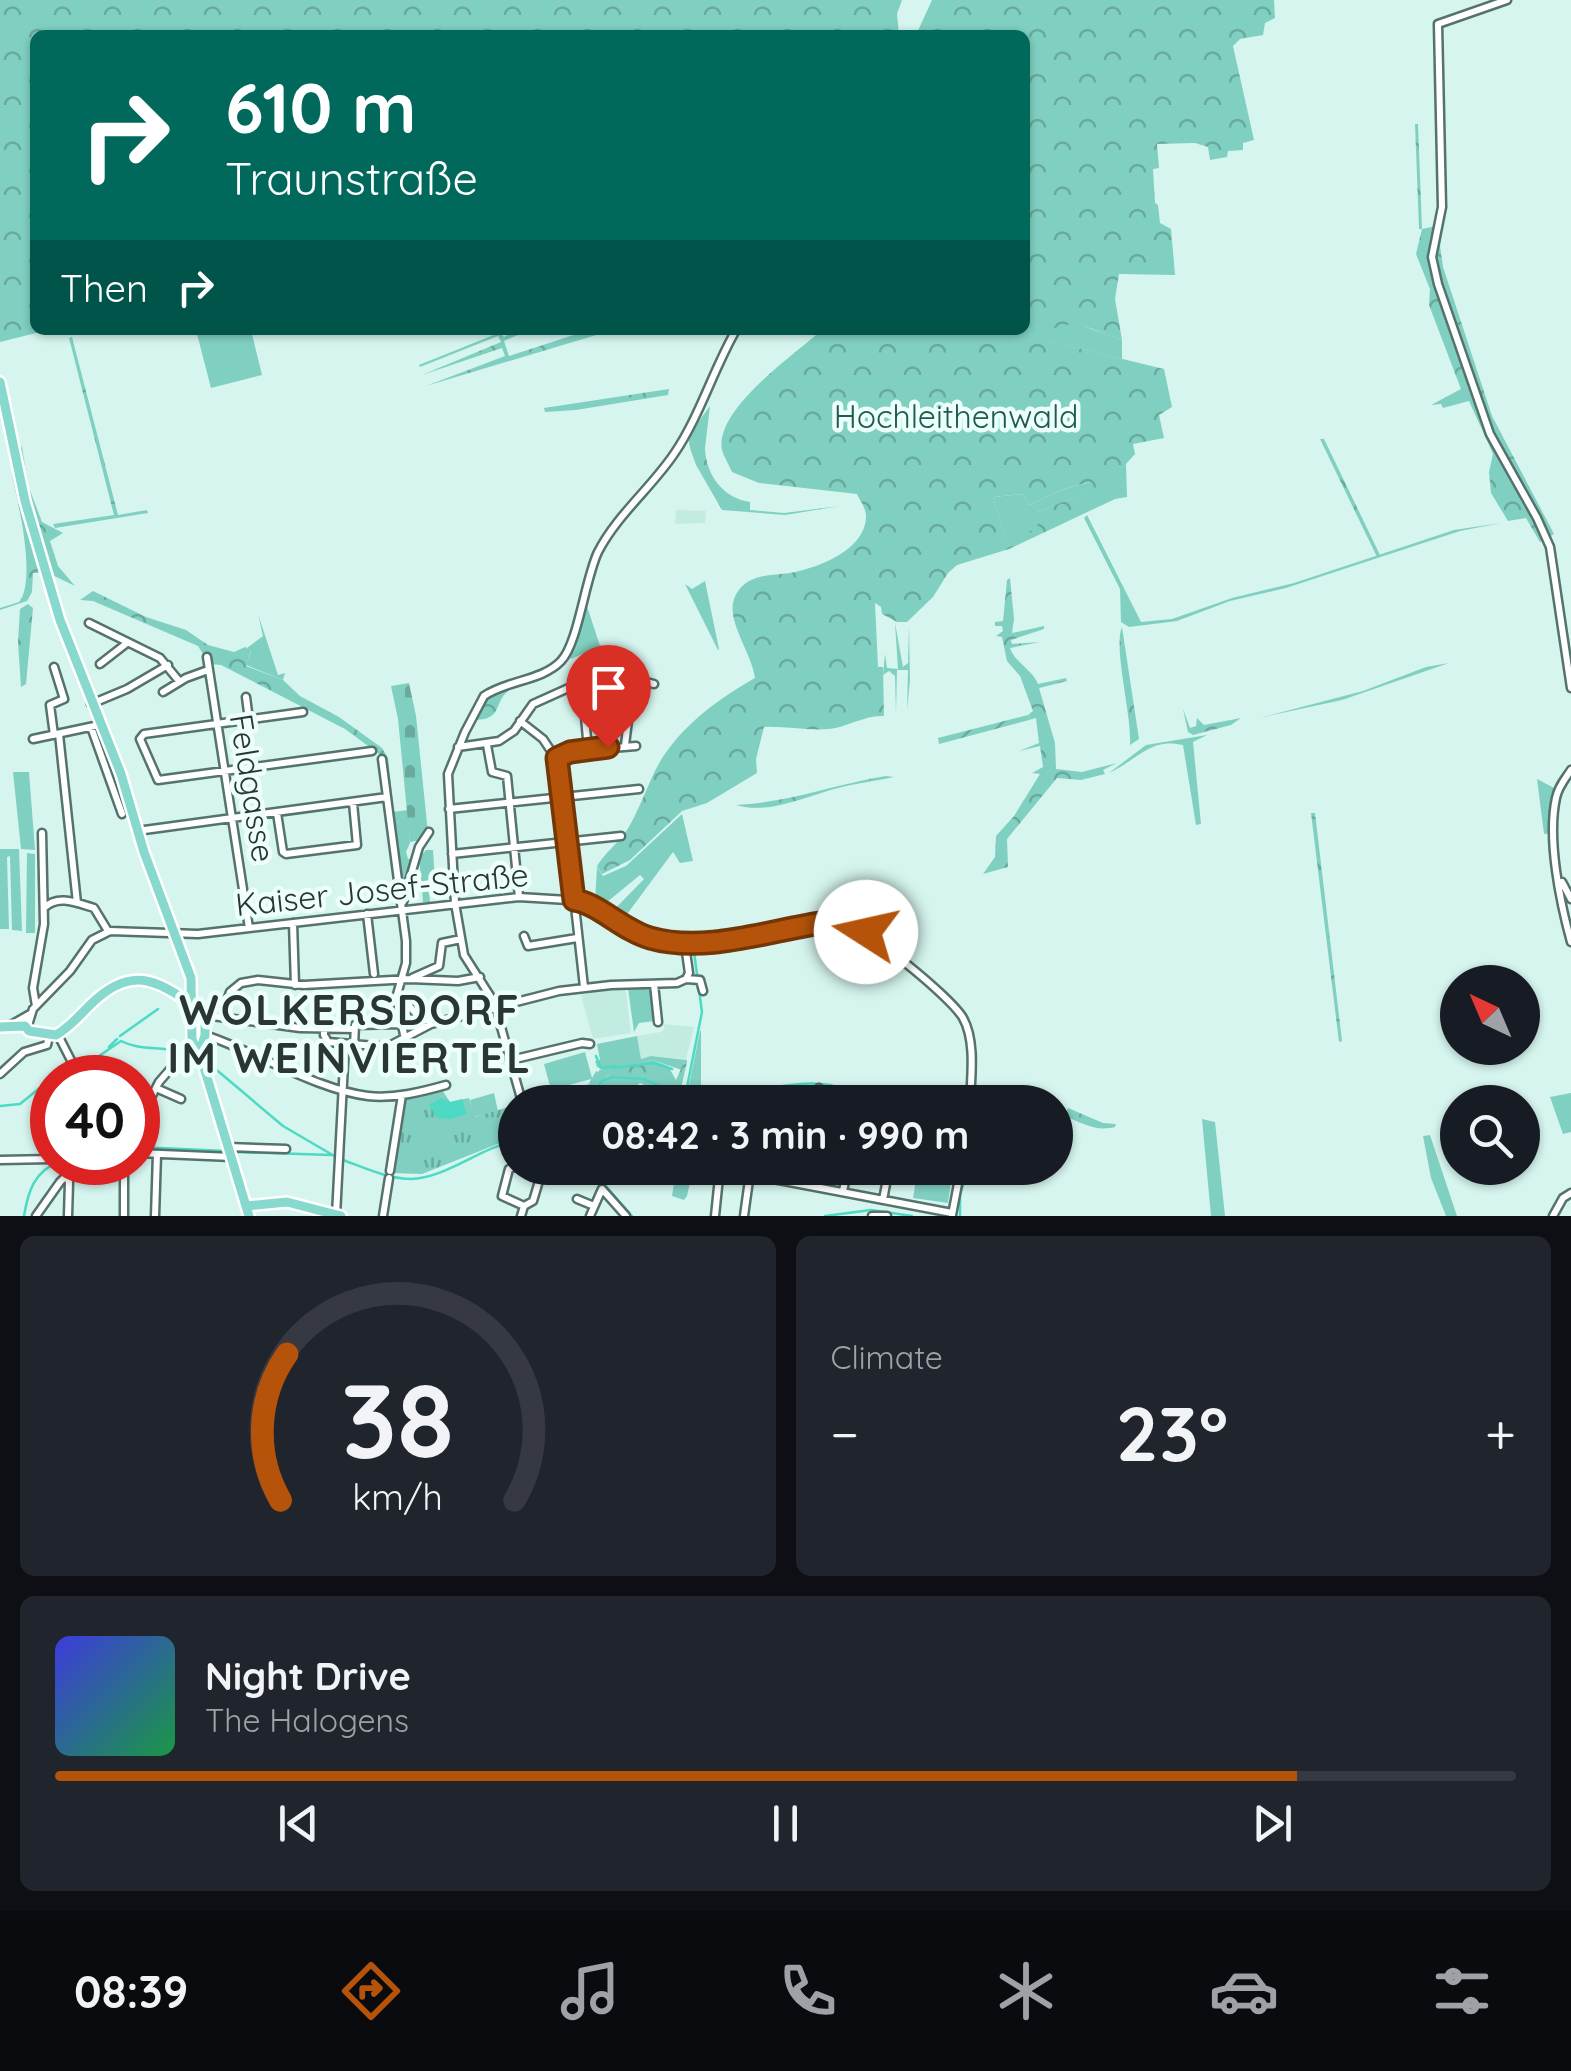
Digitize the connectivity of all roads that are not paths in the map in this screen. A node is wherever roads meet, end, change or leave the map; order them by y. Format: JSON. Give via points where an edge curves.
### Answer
{"nodes":[{"id":1,"x":1507,"y":0,"type":"edge"},
{"id":2,"x":734,"y":335,"type":"edge"},
{"id":3,"x":0,"y":382,"type":"edge"},
{"id":4,"x":89,"y":623,"type":"dead end"},
{"id":5,"x":128,"y":643,"type":"junction"},
{"id":6,"x":207,"y":656,"type":"dead end"},
{"id":7,"x":100,"y":664,"type":"dead end"},
{"id":8,"x":168,"y":665,"type":"junction"},
{"id":9,"x":54,"y":668,"type":"dead end"},
{"id":10,"x":208,"y":670,"type":"junction"},
{"id":11,"x":633,"y":680,"type":"junction"},
{"id":12,"x":179,"y":681,"type":"junction"},
{"id":13,"x":582,"y":683,"type":"junction"},
{"id":14,"x":654,"y":684,"type":"dead end"},
{"id":15,"x":1571,"y":688,"type":"edge"},
{"id":16,"x":163,"y":692,"type":"dead end"},
{"id":17,"x":246,"y":697,"type":"dead end"},
{"id":18,"x":91,"y":704,"type":"junction"},
{"id":19,"x":303,"y":712,"type":"dead end"},
{"id":20,"x":248,"y":720,"type":"junction"},
{"id":21,"x":520,"y":721,"type":"junction"},
{"id":22,"x":216,"y":724,"type":"junction"},
{"id":23,"x":95,"y":726,"type":"junction"},
{"id":24,"x":56,"y":734,"type":"junction"},
{"id":25,"x":33,"y":739,"type":"dead end"},
{"id":26,"x":488,"y":745,"type":"junction"},
{"id":27,"x":624,"y":746,"type":"junction"},
{"id":28,"x":636,"y":746,"type":"dead end"},
{"id":29,"x":458,"y":747,"type":"junction"},
{"id":30,"x":372,"y":750,"type":"dead end"},
{"id":31,"x":588,"y":750,"type":"junction"},
{"id":32,"x":557,"y":758,"type":"junction"},
{"id":33,"x":382,"y":759,"type":"dead end"},
{"id":34,"x":223,"y":770,"type":"junction"},
{"id":35,"x":1571,"y":770,"type":"edge"},
{"id":36,"x":640,"y":789,"type":"dead end"},
{"id":37,"x":564,"y":796,"type":"junction"},
{"id":38,"x":387,"y":797,"type":"junction"},
{"id":39,"x":353,"y":802,"type":"junction"},
{"id":40,"x":510,"y":802,"type":"junction"},
{"id":41,"x":448,"y":810,"type":"junction"},
{"id":42,"x":277,"y":812,"type":"junction"},
{"id":43,"x":122,"y":814,"type":"dead end"},
{"id":44,"x":231,"y":818,"type":"junction"},
{"id":45,"x":138,"y":831,"type":"junction"},
{"id":46,"x":429,"y":832,"type":"dead end"},
{"id":47,"x":42,"y":833,"type":"dead end"},
{"id":48,"x":621,"y":836,"type":"dead end"},
{"id":49,"x":568,"y":841,"type":"junction"},
{"id":50,"x":514,"y":847,"type":"junction"},
{"id":51,"x":452,"y":854,"type":"junction"},
{"id":52,"x":1558,"y":878,"type":"junction"},
{"id":53,"x":519,"y":897,"type":"junction"},
{"id":54,"x":1571,"y":899,"type":"edge"},
{"id":55,"x":77,"y":903,"type":"junction"},
{"id":56,"x":455,"y":903,"type":"junction"},
{"id":57,"x":574,"y":903,"type":"junction"},
{"id":58,"x":402,"y":906,"type":"junction"},
{"id":59,"x":44,"y":908,"type":"junction"},
{"id":60,"x":368,"y":914,"type":"junction"},
{"id":61,"x":293,"y":923,"type":"junction"},
{"id":62,"x":249,"y":928,"type":"junction"},
{"id":63,"x":108,"y":931,"type":"junction"},
{"id":64,"x":176,"y":934,"type":"junction"},
{"id":65,"x":524,"y":936,"type":"dead end"},
{"id":66,"x":577,"y":938,"type":"junction"},
{"id":67,"x":461,"y":939,"type":"junction"},
{"id":68,"x":1571,"y":942,"type":"edge"},
{"id":69,"x":685,"y":944,"type":"junction"},
{"id":70,"x":374,"y":974,"type":"dead end"},
{"id":71,"x":480,"y":977,"type":"junction"},
{"id":72,"x":400,"y":980,"type":"junction"},
{"id":73,"x":410,"y":980,"type":"junction"},
{"id":74,"x":693,"y":980,"type":"junction"},
{"id":75,"x":654,"y":984,"type":"junction"},
{"id":76,"x":295,"y":985,"type":"junction"},
{"id":77,"x":584,"y":987,"type":"junction"},
{"id":78,"x":702,"y":990,"type":"dead end"},
{"id":79,"x":396,"y":998,"type":"junction"},
{"id":80,"x":497,"y":1009,"type":"junction"},
{"id":81,"x":198,"y":1013,"type":"junction"},
{"id":82,"x":222,"y":1016,"type":"junction"},
{"id":83,"x":31,"y":1019,"type":"junction"},
{"id":84,"x":658,"y":1022,"type":"dead end"},
{"id":85,"x":434,"y":1023,"type":"junction"},
{"id":86,"x":401,"y":1024,"type":"junction"},
{"id":87,"x":4,"y":1026,"type":"edge"},
{"id":88,"x":355,"y":1027,"type":"junction"},
{"id":89,"x":324,"y":1028,"type":"junction"},
{"id":90,"x":51,"y":1035,"type":"junction"},
{"id":91,"x":405,"y":1039,"type":"junction"},
{"id":92,"x":345,"y":1044,"type":"junction"},
{"id":93,"x":590,"y":1044,"type":"dead end"},
{"id":94,"x":354,"y":1046,"type":"junction"},
{"id":95,"x":196,"y":1049,"type":"junction"},
{"id":96,"x":65,"y":1055,"type":"edge"},
{"id":97,"x":511,"y":1060,"type":"junction"},
{"id":98,"x":0,"y":1074,"type":"edge"},
{"id":99,"x":160,"y":1084,"type":"edge"},
{"id":100,"x":446,"y":1085,"type":"dead end"},
{"id":101,"x":518,"y":1085,"type":"edge"},
{"id":102,"x":970,"y":1085,"type":"edge"},
{"id":103,"x":342,"y":1089,"type":"junction"},
{"id":104,"x":160,"y":1090,"type":"edge"},
{"id":105,"x":402,"y":1095,"type":"junction"},
{"id":106,"x":181,"y":1100,"type":"dead end"},
{"id":107,"x":286,"y":1150,"type":"dead end"},
{"id":108,"x":230,"y":1152,"type":"junction"},
{"id":109,"x":160,"y":1154,"type":"edge"},
{"id":110,"x":30,"y":1159,"type":"edge"},
{"id":111,"x":0,"y":1160,"type":"edge"},
{"id":112,"x":59,"y":1185,"type":"edge"},
{"id":113,"x":69,"y":1185,"type":"edge"},
{"id":114,"x":124,"y":1185,"type":"edge"},
{"id":115,"x":156,"y":1185,"type":"edge"},
{"id":116,"x":505,"y":1185,"type":"edge"},
{"id":117,"x":538,"y":1185,"type":"edge"},
{"id":118,"x":717,"y":1185,"type":"edge"},
{"id":119,"x":751,"y":1185,"type":"edge"},
{"id":120,"x":808,"y":1185,"type":"edge"},
{"id":121,"x":844,"y":1185,"type":"edge"},
{"id":122,"x":886,"y":1185,"type":"edge"},
{"id":123,"x":957,"y":1185,"type":"edge"},
{"id":124,"x":843,"y":1191,"type":"junction"},
{"id":125,"x":1571,"y":1194,"type":"edge"},
{"id":126,"x":576,"y":1199,"type":"dead end"},
{"id":127,"x":884,"y":1200,"type":"junction"},
{"id":128,"x":524,"y":1206,"type":"junction"},
{"id":129,"x":594,"y":1206,"type":"junction"},
{"id":130,"x":248,"y":1211,"type":"edge"},
{"id":131,"x":952,"y":1214,"type":"edge"},
{"id":132,"x":1551,"y":1215,"type":"edge"},
{"id":133,"x":36,"y":1216,"type":"edge"},
{"id":134,"x":68,"y":1216,"type":"edge"},
{"id":135,"x":124,"y":1216,"type":"edge"},
{"id":136,"x":155,"y":1216,"type":"edge"},
{"id":137,"x":338,"y":1216,"type":"edge"},
{"id":138,"x":384,"y":1216,"type":"edge"},
{"id":139,"x":522,"y":1216,"type":"edge"},
{"id":140,"x":590,"y":1216,"type":"edge"},
{"id":141,"x":626,"y":1216,"type":"edge"},
{"id":142,"x":715,"y":1216,"type":"edge"},
{"id":143,"x":744,"y":1216,"type":"edge"},
{"id":144,"x":872,"y":1216,"type":"edge"},
{"id":145,"x":887,"y":1216,"type":"edge"}],
"edges":[{"from":1,"to":15,"type":"street","via":[[1438,24],[1442,207],[1432,257],[1490,434],[1546,538]]},
{"from":2,"to":29,"type":"street","via":[[675,452],[601,547],[566,655],[554,667],[484,696]]},
{"from":3,"to":18,"type":"main road","via":[[45,574]]},
{"from":4,"to":5,"type":"street"},
{"from":5,"to":7,"type":"street"},
{"from":5,"to":8,"type":"street"},
{"from":6,"to":10,"type":"street","name":"Feldgasse"},
{"from":8,"to":12,"type":"street"},
{"from":8,"to":18,"type":"street"},
{"from":9,"to":24,"type":"street","via":[[64,697],[50,705]]},
{"from":10,"to":12,"type":"street"},
{"from":10,"to":22,"type":"street","name":"Feldgasse"},
{"from":11,"to":13,"type":"street","via":[[606,671]]},
{"from":11,"to":14,"type":"street"},
{"from":11,"to":27,"type":"street"},
{"from":12,"to":16,"type":"street"},
{"from":13,"to":21,"type":"street","via":[[533,704]]},
{"from":13,"to":31,"type":"street"},
{"from":17,"to":20,"type":"street"},
{"from":18,"to":23,"type":"main road"},
{"from":19,"to":20,"type":"street"},
{"from":20,"to":22,"type":"street"},
{"from":21,"to":26,"type":"street"},
{"from":21,"to":32,"type":"street"},
{"from":22,"to":34,"type":"street","name":"Feldgasse"},
{"from":22,"to":34,"type":"street","via":[[140,739],[156,779]]},
{"from":23,"to":24,"type":"street"},
{"from":23,"to":43,"type":"street"},
{"from":23,"to":45,"type":"main road","via":[[121,774]]},
{"from":24,"to":25,"type":"street"},
{"from":24,"to":55,"type":"street"},
{"from":26,"to":29,"type":"street"},
{"from":26,"to":40,"type":"street","via":[[492,772],[507,776]]},
{"from":27,"to":28,"type":"street"},
{"from":27,"to":31,"type":"street"},
{"from":29,"to":41,"type":"street","via":[[448,774]]},
{"from":30,"to":34,"type":"street"},
{"from":31,"to":32,"type":"street"},
{"from":32,"to":37,"type":"street"},
{"from":33,"to":38,"type":"street"},
{"from":34,"to":44,"type":"street","name":"Feldgasse"},
{"from":35,"to":52,"type":"street","via":[[1555,800]]},
{"from":36,"to":37,"type":"street"},
{"from":37,"to":40,"type":"street"},
{"from":37,"to":49,"type":"street"},
{"from":38,"to":39,"type":"street"},
{"from":38,"to":58,"type":"street"},
{"from":39,"to":42,"type":"street"},
{"from":39,"to":42,"type":"street","via":[[355,845],[286,854]]},
{"from":40,"to":41,"type":"street"},
{"from":40,"to":50,"type":"street"},
{"from":41,"to":51,"type":"street"},
{"from":42,"to":44,"type":"street"},
{"from":44,"to":45,"type":"street"},
{"from":44,"to":62,"type":"street","name":"Feldgasse"},
{"from":45,"to":64,"type":"main road"},
{"from":46,"to":58,"type":"street","via":[[418,847]]},
{"from":47,"to":59,"type":"street"},
{"from":48,"to":49,"type":"street"},
{"from":49,"to":50,"type":"street"},
{"from":49,"to":57,"type":"street"},
{"from":50,"to":51,"type":"street"},
{"from":50,"to":53,"type":"street"},
{"from":51,"to":56,"type":"street"},
{"from":52,"to":54,"type":"street"},
{"from":52,"to":68,"type":"street"},
{"from":53,"to":56,"type":"street","name":"Kaiser Josef-Straße"},
{"from":53,"to":57,"type":"street","name":"Kaiser Josef-Straße"},
{"from":55,"to":59,"type":"street","via":[[54,901]]},
{"from":55,"to":63,"type":"street","via":[[95,908]]},
{"from":56,"to":58,"type":"street","name":"Kaiser Josef-Straße"},
{"from":56,"to":67,"type":"street"},
{"from":57,"to":66,"type":"street"},
{"from":57,"to":69,"type":"street","name":"Kaiser Josef-Straße","via":[[592,905],[629,930]]},
{"from":58,"to":60,"type":"street","name":"Kaiser Josef-Straße"},
{"from":58,"to":72,"type":"street","via":[[407,956]]},
{"from":59,"to":83,"type":"street"},
{"from":60,"to":61,"type":"street","name":"Kaiser Josef-Straße"},
{"from":60,"to":70,"type":"street"},
{"from":61,"to":62,"type":"street","name":"Kaiser Josef-Straße"},
{"from":61,"to":76,"type":"street"},
{"from":62,"to":64,"type":"street","name":"Kaiser Josef-Straße"},
{"from":63,"to":64,"type":"street","name":"Kaiser Josef-Straße"},
{"from":63,"to":83,"type":"street","via":[[92,940]]},
{"from":64,"to":81,"type":"main road"},
{"from":65,"to":66,"type":"street","via":[[528,946]]},
{"from":66,"to":77,"type":"street"},
{"from":67,"to":71,"type":"street"},
{"from":67,"to":73,"type":"street","via":[[442,943],[439,966]]},
{"from":69,"to":74,"type":"street"},
{"from":69,"to":102,"type":"street","via":[[827,922],[860,928],[963,1018]]},
{"from":71,"to":73,"type":"street"},
{"from":71,"to":80,"type":"street"},
{"from":72,"to":73,"type":"street"},
{"from":72,"to":76,"type":"street"},
{"from":72,"to":79,"type":"street"},
{"from":74,"to":75,"type":"street"},
{"from":74,"to":78,"type":"street"},
{"from":75,"to":77,"type":"street"},
{"from":75,"to":84,"type":"street"},
{"from":76,"to":82,"type":"street","via":[[238,985]]},
{"from":77,"to":80,"type":"street"},
{"from":79,"to":85,"type":"street"},
{"from":79,"to":86,"type":"street"},
{"from":80,"to":85,"type":"street"},
{"from":80,"to":97,"type":"street"},
{"from":81,"to":82,"type":"street"},
{"from":81,"to":90,"type":"main road","via":[[157,983],[123,981]]},
{"from":81,"to":95,"type":"main road"},
{"from":82,"to":89,"type":"street"},
{"from":83,"to":87,"type":"main road"},
{"from":83,"to":90,"type":"main road"},
{"from":83,"to":90,"type":"street"},
{"from":85,"to":91,"type":"street"},
{"from":86,"to":88,"type":"street"},
{"from":86,"to":91,"type":"street"},
{"from":88,"to":89,"type":"street"},
{"from":88,"to":94,"type":"street"},
{"from":89,"to":92,"type":"street","via":[[326,1041]]},
{"from":90,"to":96,"type":"street"},
{"from":90,"to":98,"type":"street","via":[[47,1045],[24,1052]]},
{"from":91,"to":94,"type":"street","via":[[387,1047]]},
{"from":92,"to":94,"type":"street"},
{"from":92,"to":103,"type":"street"},
{"from":93,"to":97,"type":"street"},
{"from":95,"to":99,"type":"street"},
{"from":95,"to":103,"type":"street"},
{"from":95,"to":108,"type":"main road"},
{"from":97,"to":101,"type":"street"},
{"from":100,"to":105,"type":"street"},
{"from":103,"to":105,"type":"street"},
{"from":103,"to":137,"type":"street"},
{"from":104,"to":106,"type":"street"},
{"from":105,"to":138,"type":"street"},
{"from":107,"to":108,"type":"street"},
{"from":108,"to":109,"type":"street"},
{"from":108,"to":130,"type":"main road"},
{"from":110,"to":111,"type":"street"},
{"from":112,"to":133,"type":"street"},
{"from":113,"to":134,"type":"street"},
{"from":114,"to":135,"type":"street"},
{"from":115,"to":136,"type":"street"},
{"from":116,"to":128,"type":"street","via":[[502,1196]]},
{"from":117,"to":128,"type":"street"},
{"from":118,"to":142,"type":"street"},
{"from":119,"to":143,"type":"street"},
{"from":120,"to":124,"type":"street"},
{"from":121,"to":124,"type":"street"},
{"from":122,"to":127,"type":"street"},
{"from":123,"to":131,"type":"street"},
{"from":124,"to":127,"type":"street"},
{"from":125,"to":132,"type":"street"},
{"from":126,"to":129,"type":"street"},
{"from":127,"to":131,"type":"street"},
{"from":128,"to":139,"type":"street"},
{"from":129,"to":140,"type":"street"},
{"from":129,"to":141,"type":"street","via":[[602,1189]]},
{"from":130,"to":137,"type":"main road","via":[[286,1202]]},
{"from":144,"to":145,"type":"street"}]}
